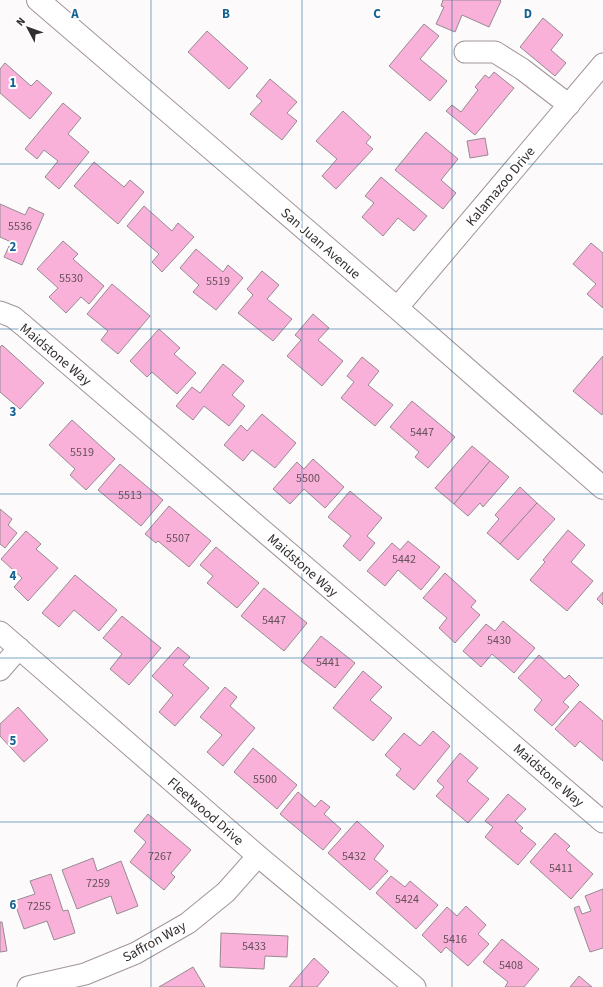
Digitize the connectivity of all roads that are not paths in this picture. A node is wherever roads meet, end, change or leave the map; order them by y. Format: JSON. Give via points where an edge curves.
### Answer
{"nodes":[{"id":1,"x":38,"y":0,"type":"edge"},
{"id":2,"x":465,"y":52,"type":"dead end"},
{"id":3,"x":603,"y":64,"type":"edge"},
{"id":4,"x":569,"y":105,"type":"junction"},
{"id":5,"x":397,"y":308,"type":"junction"},
{"id":6,"x":0,"y":312,"type":"edge"},
{"id":7,"x":603,"y":488,"type":"edge"},
{"id":8,"x":0,"y":632,"type":"edge"},
{"id":9,"x":19,"y":648,"type":"junction"},
{"id":10,"x":0,"y":670,"type":"edge"},
{"id":11,"x":603,"y":822,"type":"edge"},
{"id":12,"x":258,"y":856,"type":"junction"},
{"id":13,"x":28,"y":987,"type":"edge"},
{"id":14,"x":415,"y":987,"type":"edge"}],
"edges":[{"from":1,"to":5,"type":"main road","name":"San Juan Avenue"},
{"from":2,"to":4,"type":"street","via":[[495,52],[522,68]]},
{"from":3,"to":4,"type":"street","name":"Kalamazoo Drive"},
{"from":4,"to":5,"type":"street","name":"Kalamazoo Drive"},
{"from":5,"to":7,"type":"main road","name":"San Juan Avenue"},
{"from":6,"to":11,"type":"street","name":"Maidstone Way","via":[[13,317],[24,326]]},
{"from":8,"to":9,"type":"street","name":"Fleetwood Drive"},
{"from":9,"to":10,"type":"street"},
{"from":9,"to":12,"type":"street","name":"Fleetwood Drive"},
{"from":12,"to":13,"type":"street","name":"Saffron Way","via":[[226,892],[188,923],[136,953],[85,974]]},
{"from":12,"to":14,"type":"street","name":"Fleetwood Drive"}]}
